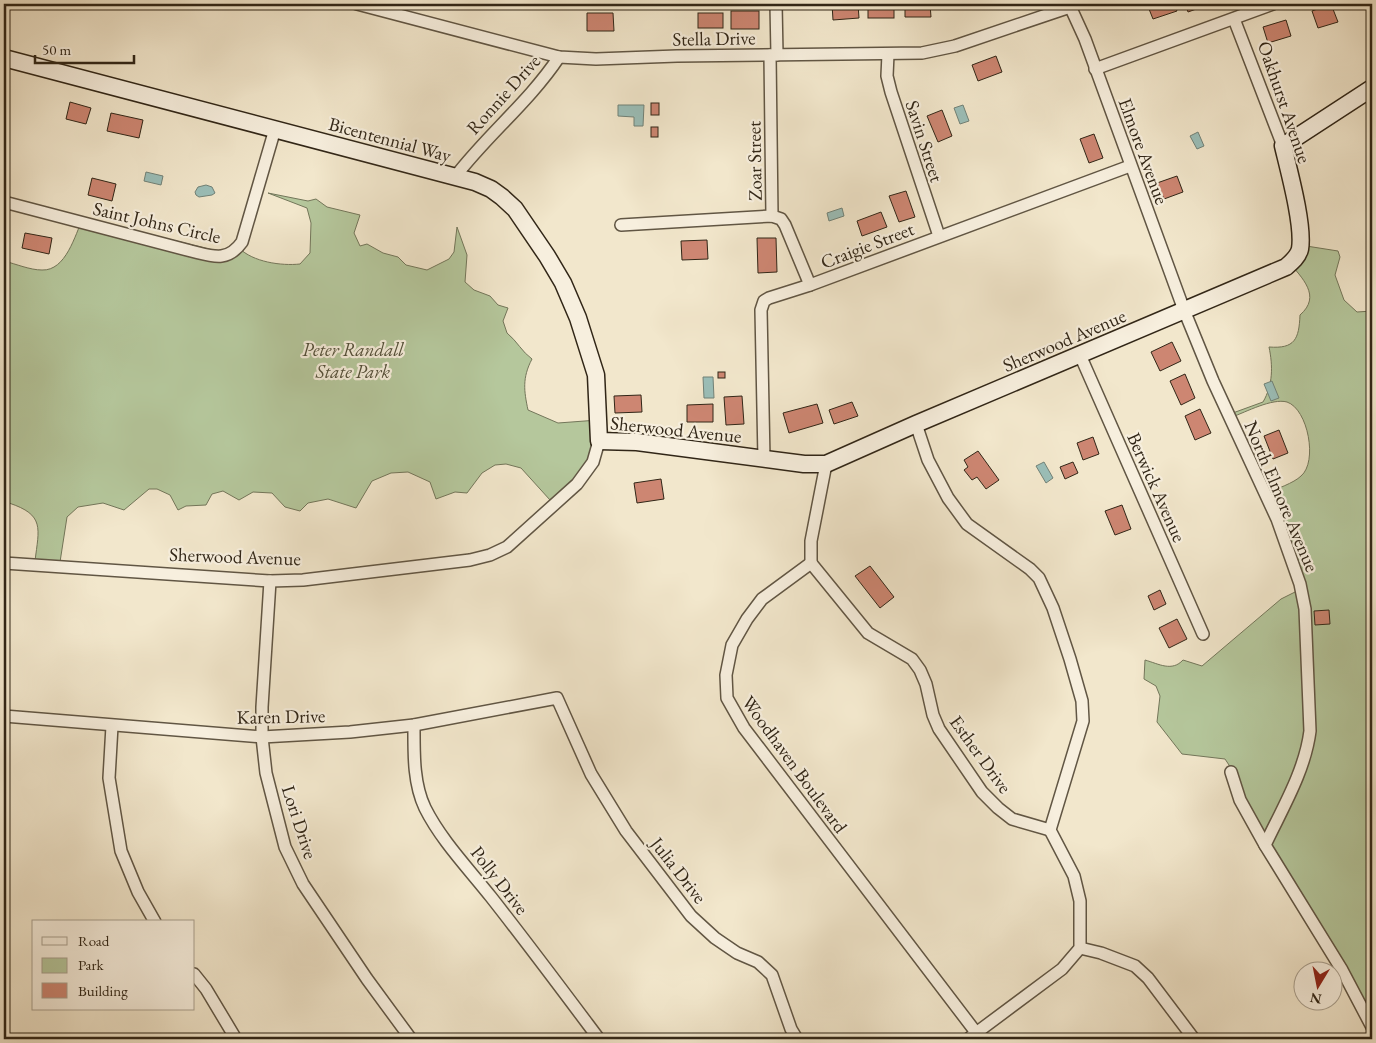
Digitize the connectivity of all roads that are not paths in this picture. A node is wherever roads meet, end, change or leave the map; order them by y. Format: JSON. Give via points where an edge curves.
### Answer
{"nodes":[{"id":1,"x":357,"y":4,"type":"edge"},
{"id":2,"x":776,"y":4,"type":"edge"},
{"id":3,"x":1273,"y":4,"type":"edge"},
{"id":4,"x":1070,"y":5,"type":"edge"},
{"id":5,"x":1234,"y":19,"type":"junction"},
{"id":6,"x":888,"y":54,"type":"junction"},
{"id":7,"x":773,"y":55,"type":"junction"},
{"id":8,"x":559,"y":57,"type":"junction"},
{"id":9,"x":4,"y":58,"type":"edge"},
{"id":10,"x":1095,"y":69,"type":"junction"},
{"id":11,"x":1372,"y":92,"type":"edge"},
{"id":12,"x":275,"y":129,"type":"junction"},
{"id":13,"x":1283,"y":146,"type":"junction"},
{"id":14,"x":1130,"y":166,"type":"junction"},
{"id":15,"x":455,"y":177,"type":"junction"},
{"id":16,"x":4,"y":202,"type":"edge"},
{"id":17,"x":772,"y":216,"type":"junction"},
{"id":18,"x":621,"y":225,"type":"dead end"},
{"id":19,"x":939,"y":236,"type":"junction"},
{"id":20,"x":1296,"y":258,"type":"joint"},
{"id":21,"x":810,"y":284,"type":"junction"},
{"id":22,"x":1184,"y":310,"type":"junction"},
{"id":23,"x":1080,"y":355,"type":"junction"},
{"id":24,"x":916,"y":424,"type":"junction"},
{"id":25,"x":599,"y":441,"type":"junction"},
{"id":26,"x":764,"y":459,"type":"junction"},
{"id":27,"x":826,"y":464,"type":"junction"},
{"id":28,"x":4,"y":562,"type":"edge"},
{"id":29,"x":811,"y":563,"type":"junction"},
{"id":30,"x":270,"y":582,"type":"junction"},
{"id":31,"x":1203,"y":634,"type":"dead end"},
{"id":32,"x":557,"y":698,"type":"joint"},
{"id":33,"x":4,"y":716,"type":"edge"},
{"id":34,"x":414,"y":725,"type":"junction"},
{"id":35,"x":112,"y":726,"type":"junction"},
{"id":36,"x":262,"y":737,"type":"junction"},
{"id":37,"x":1230,"y":772,"type":"dead end"},
{"id":38,"x":1050,"y":830,"type":"junction"},
{"id":39,"x":1265,"y":845,"type":"junction"},
{"id":40,"x":154,"y":920,"type":"edge"},
{"id":41,"x":1080,"y":948,"type":"junction"},
{"id":42,"x":195,"y":975,"type":"edge"},
{"id":43,"x":1372,"y":1027,"type":"edge"},
{"id":44,"x":975,"y":1037,"type":"edge"},
{"id":45,"x":236,"y":1039,"type":"edge"},
{"id":46,"x":411,"y":1039,"type":"edge"},
{"id":47,"x":599,"y":1039,"type":"edge"},
{"id":48,"x":797,"y":1039,"type":"edge"},
{"id":49,"x":1194,"y":1039,"type":"edge"}],
"edges":[{"from":1,"to":8,"type":"street","name":"Stella Drive"},
{"from":2,"to":7,"type":"street","name":"Zoar Street"},
{"from":3,"to":5,"type":"street"},
{"from":4,"to":6,"type":"street","name":"Stella Drive","via":[[943,49]]},
{"from":4,"to":10,"type":"street","name":"Elmore Avenue"},
{"from":5,"to":10,"type":"street"},
{"from":5,"to":13,"type":"street","name":"Oakhurst Avenue"},
{"from":6,"to":7,"type":"street","name":"Stella Drive"},
{"from":6,"to":19,"type":"street","name":"Savin Street","via":[[891,92]]},
{"from":7,"to":8,"type":"street","name":"Stella Drive"},
{"from":7,"to":17,"type":"street","name":"Zoar Street"},
{"from":8,"to":15,"type":"street","name":"Ronnie Drive","via":[[545,78]]},
{"from":9,"to":12,"type":"street","name":"Bicentennial Way"},
{"from":10,"to":14,"type":"street","name":"Elmore Avenue"},
{"from":11,"to":13,"type":"street"},
{"from":12,"to":15,"type":"street","name":"Bicentennial Way"},
{"from":12,"to":16,"type":"street","name":"Saint Johns Circle","via":[[242,242],[234,252],[225,256],[215,257]]},
{"from":13,"to":20,"type":"street","name":"Oakhurst Avenue","via":[[1298,220],[1300,249]]},
{"from":14,"to":19,"type":"street","name":"Craigie Street"},
{"from":14,"to":22,"type":"street","name":"Elmore Avenue"},
{"from":15,"to":25,"type":"street","name":"Bicentennial Way","via":[[491,190],[515,209],[563,283],[596,375]]},
{"from":17,"to":18,"type":"street"},
{"from":17,"to":21,"type":"street","name":"Zoar Street","via":[[785,224]]},
{"from":19,"to":21,"type":"street","name":"Craigie Street"},
{"from":20,"to":22,"type":"street","name":"Sherwood Avenue","via":[[1286,267]]},
{"from":21,"to":26,"type":"street","name":"Craigie Street","via":[[769,298],[761,310]]},
{"from":22,"to":23,"type":"street","name":"Sherwood Avenue"},
{"from":22,"to":39,"type":"street","name":"North Elmore Avenue","via":[[1277,519],[1300,584],[1305,609],[1308,748]]},
{"from":23,"to":24,"type":"street","name":"Sherwood Avenue"},
{"from":23,"to":31,"type":"street","name":"Berwick Avenue"},
{"from":24,"to":27,"type":"street","name":"Sherwood Avenue"},
{"from":24,"to":38,"type":"street","via":[[928,460],[948,498],[967,524],[1039,578],[1070,659],[1082,701],[1082,721]]},
{"from":25,"to":26,"type":"street","name":"Sherwood Avenue","via":[[637,442]]},
{"from":25,"to":30,"type":"street","name":"Sherwood Avenue","via":[[593,462],[577,484],[507,547],[490,555],[470,560]]},
{"from":26,"to":27,"type":"street","name":"Sherwood Avenue"},
{"from":27,"to":29,"type":"street","via":[[811,541]]},
{"from":28,"to":30,"type":"street","name":"Sherwood Avenue"},
{"from":29,"to":38,"type":"street","name":"Esther Drive","via":[[868,634],[912,659],[926,684],[939,729],[982,792],[1012,819]]},
{"from":29,"to":44,"type":"street","name":"Woodhaven Boulevard","via":[[762,599],[747,620],[732,645],[726,675],[727,698],[744,728]]},
{"from":30,"to":36,"type":"street","name":"Lori Drive"},
{"from":32,"to":34,"type":"street","name":"Karen Drive"},
{"from":32,"to":48,"type":"street","name":"Julia Drive","via":[[591,774],[626,831],[691,916],[715,938],[758,962],[772,975]]},
{"from":33,"to":35,"type":"street","name":"Karen Drive"},
{"from":34,"to":36,"type":"street","name":"Karen Drive"},
{"from":34,"to":47,"type":"street","name":"Polly Drive","via":[[414,759],[424,806],[437,828]]},
{"from":35,"to":36,"type":"street","name":"Karen Drive"},
{"from":35,"to":40,"type":"street","via":[[109,778],[121,851]]},
{"from":36,"to":46,"type":"street","name":"Lori Drive","via":[[266,773],[285,847],[303,884]]},
{"from":37,"to":39,"type":"street","via":[[1240,800]]},
{"from":38,"to":41,"type":"street","via":[[1074,876],[1080,901]]},
{"from":39,"to":43,"type":"street","via":[[1342,970]]},
{"from":41,"to":44,"type":"street","via":[[1062,969]]},
{"from":41,"to":49,"type":"street","via":[[1135,966],[1148,978]]},
{"from":42,"to":45,"type":"street"}]}
